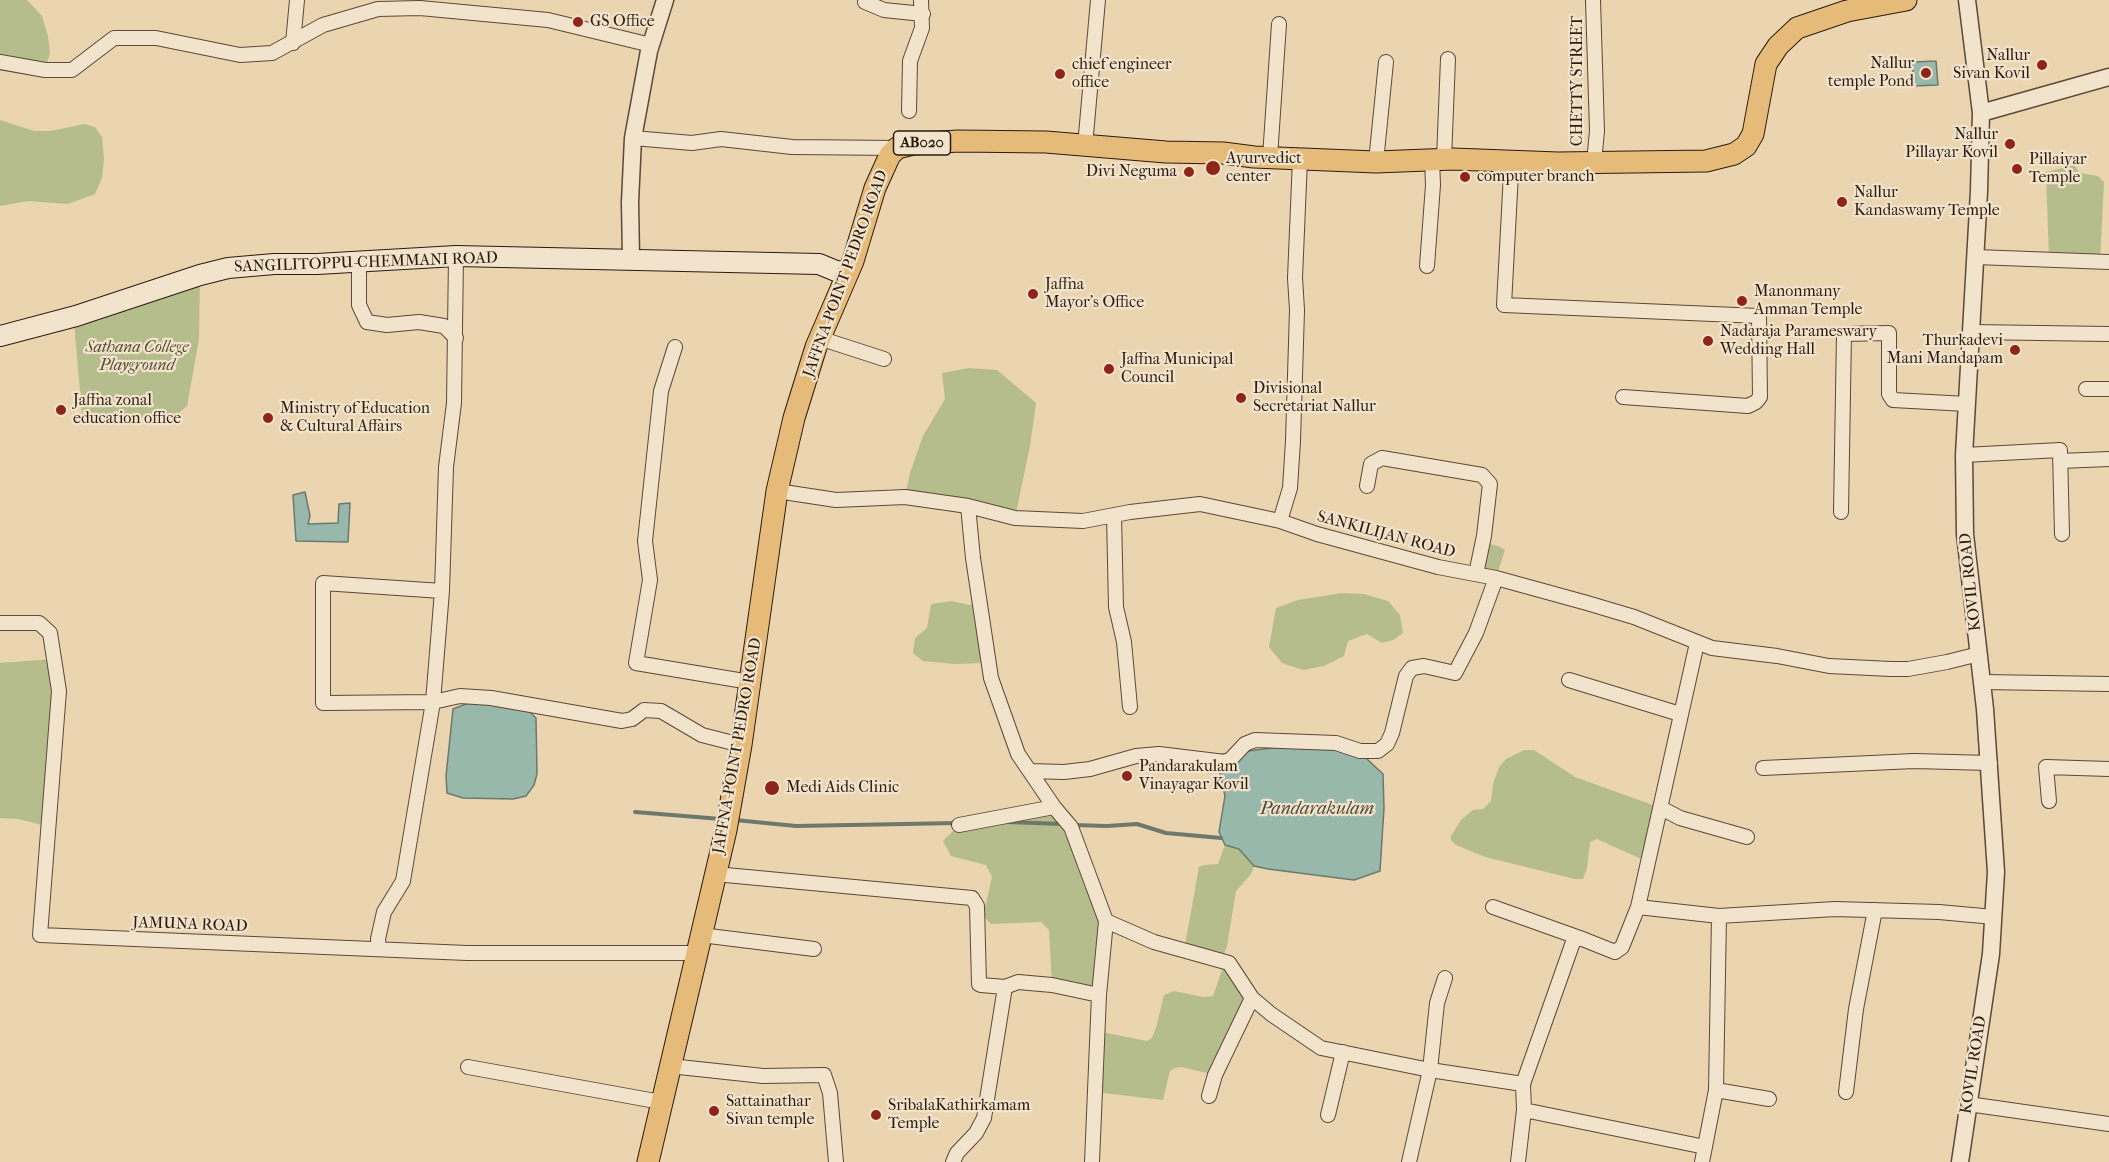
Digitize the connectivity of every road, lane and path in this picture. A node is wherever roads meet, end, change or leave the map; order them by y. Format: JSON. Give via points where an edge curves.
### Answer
{"nodes":[{"id":1,"x":297,"y":0,"type":"edge"},
{"id":2,"x":665,"y":0,"type":"edge"},
{"id":3,"x":1098,"y":0,"type":"edge"},
{"id":4,"x":1593,"y":0,"type":"edge"},
{"id":5,"x":1906,"y":0,"type":"edge"},
{"id":6,"x":1968,"y":0,"type":"edge"},
{"id":7,"x":865,"y":2,"type":"dead end"},
{"id":8,"x":922,"y":7,"type":"edge"},
{"id":9,"x":1279,"y":24,"type":"dead end"},
{"id":10,"x":293,"y":43,"type":"junction"},
{"id":11,"x":651,"y":45,"type":"junction"},
{"id":12,"x":1448,"y":59,"type":"dead end"},
{"id":13,"x":0,"y":62,"type":"edge"},
{"id":14,"x":1386,"y":62,"type":"dead end"},
{"id":15,"x":2109,"y":77,"type":"edge"},
{"id":16,"x":909,"y":111,"type":"dead end"},
{"id":17,"x":1981,"y":113,"type":"junction"},
{"id":18,"x":633,"y":138,"type":"junction"},
{"id":19,"x":1085,"y":146,"type":"junction"},
{"id":20,"x":897,"y":148,"type":"junction"},
{"id":21,"x":1270,"y":157,"type":"junction"},
{"id":22,"x":1300,"y":159,"type":"junction"},
{"id":23,"x":1438,"y":159,"type":"junction"},
{"id":24,"x":1509,"y":161,"type":"junction"},
{"id":25,"x":1376,"y":162,"type":"junction"},
{"id":26,"x":1594,"y":162,"type":"junction"},
{"id":27,"x":456,"y":256,"type":"junction"},
{"id":28,"x":1976,"y":257,"type":"junction"},
{"id":29,"x":631,"y":259,"type":"junction"},
{"id":30,"x":359,"y":260,"type":"junction"},
{"id":31,"x":2109,"y":262,"type":"edge"},
{"id":32,"x":1427,"y":266,"type":"dead end"},
{"id":33,"x":848,"y":272,"type":"junction"},
{"id":34,"x":1971,"y":332,"type":"junction"},
{"id":35,"x":2109,"y":334,"type":"edge"},
{"id":36,"x":0,"y":336,"type":"edge"},
{"id":37,"x":456,"y":338,"type":"junction"},
{"id":38,"x":819,"y":338,"type":"junction"},
{"id":39,"x":675,"y":347,"type":"dead end"},
{"id":40,"x":884,"y":359,"type":"dead end"},
{"id":41,"x":2086,"y":389,"type":"dead end"},
{"id":42,"x":2109,"y":389,"type":"edge"},
{"id":43,"x":1623,"y":397,"type":"dead end"},
{"id":44,"x":1967,"y":404,"type":"junction"},
{"id":45,"x":1964,"y":454,"type":"junction"},
{"id":46,"x":2109,"y":459,"type":"edge"},
{"id":47,"x":2060,"y":461,"type":"junction"},
{"id":48,"x":1367,"y":486,"type":"dead end"},
{"id":49,"x":777,"y":491,"type":"junction"},
{"id":50,"x":968,"y":506,"type":"junction"},
{"id":51,"x":1841,"y":512,"type":"dead end"},
{"id":52,"x":1114,"y":515,"type":"junction"},
{"id":53,"x":1280,"y":521,"type":"junction"},
{"id":54,"x":2062,"y":534,"type":"dead end"},
{"id":55,"x":1476,"y":574,"type":"junction"},
{"id":56,"x":1496,"y":578,"type":"junction"},
{"id":57,"x":442,"y":591,"type":"junction"},
{"id":58,"x":0,"y":623,"type":"edge"},
{"id":59,"x":1697,"y":643,"type":"junction"},
{"id":60,"x":1980,"y":654,"type":"junction"},
{"id":61,"x":1569,"y":680,"type":"dead end"},
{"id":62,"x":750,"y":682,"type":"junction"},
{"id":63,"x":1982,"y":682,"type":"junction"},
{"id":64,"x":2109,"y":684,"type":"edge"},
{"id":65,"x":433,"y":702,"type":"junction"},
{"id":66,"x":1130,"y":707,"type":"dead end"},
{"id":67,"x":1680,"y":714,"type":"junction"},
{"id":68,"x":741,"y":745,"type":"junction"},
{"id":69,"x":1990,"y":763,"type":"junction"},
{"id":70,"x":1763,"y":768,"type":"dead end"},
{"id":71,"x":2109,"y":769,"type":"edge"},
{"id":72,"x":1030,"y":771,"type":"junction"},
{"id":73,"x":2049,"y":801,"type":"dead end"},
{"id":74,"x":1054,"y":807,"type":"junction"},
{"id":75,"x":1661,"y":808,"type":"junction"},
{"id":76,"x":959,"y":825,"type":"dead end"},
{"id":77,"x":1747,"y":837,"type":"dead end"},
{"id":78,"x":716,"y":874,"type":"junction"},
{"id":79,"x":1493,"y":907,"type":"dead end"},
{"id":80,"x":1638,"y":907,"type":"junction"},
{"id":81,"x":1875,"y":910,"type":"junction"},
{"id":82,"x":1719,"y":916,"type":"junction"},
{"id":83,"x":1994,"y":917,"type":"junction"},
{"id":84,"x":1106,"y":921,"type":"junction"},
{"id":85,"x":1580,"y":938,"type":"junction"},
{"id":86,"x":699,"y":944,"type":"junction"},
{"id":87,"x":379,"y":949,"type":"junction"},
{"id":88,"x":814,"y":949,"type":"dead end"},
{"id":89,"x":1445,"y":978,"type":"dead end"},
{"id":90,"x":1005,"y":987,"type":"junction"},
{"id":91,"x":1099,"y":995,"type":"junction"},
{"id":92,"x":1252,"y":998,"type":"junction"},
{"id":93,"x":1343,"y":1052,"type":"junction"},
{"id":94,"x":670,"y":1066,"type":"junction"},
{"id":95,"x":468,"y":1067,"type":"dead end"},
{"id":96,"x":1430,"y":1070,"type":"junction"},
{"id":97,"x":1523,"y":1084,"type":"junction"},
{"id":98,"x":1716,"y":1090,"type":"junction"},
{"id":99,"x":1846,"y":1092,"type":"dead end"},
{"id":100,"x":1209,"y":1096,"type":"dead end"},
{"id":101,"x":1769,"y":1099,"type":"dead end"},
{"id":102,"x":661,"y":1102,"type":"junction"},
{"id":103,"x":1968,"y":1104,"type":"junction"},
{"id":104,"x":1524,"y":1110,"type":"junction"},
{"id":105,"x":1328,"y":1114,"type":"dead end"},
{"id":106,"x":2109,"y":1125,"type":"edge"},
{"id":107,"x":1705,"y":1147,"type":"junction"},
{"id":108,"x":648,"y":1162,"type":"edge"},
{"id":109,"x":836,"y":1162,"type":"edge"},
{"id":110,"x":953,"y":1162,"type":"edge"},
{"id":111,"x":1092,"y":1162,"type":"edge"},
{"id":112,"x":1408,"y":1162,"type":"edge"},
{"id":113,"x":1518,"y":1162,"type":"edge"},
{"id":114,"x":1702,"y":1162,"type":"edge"},
{"id":115,"x":1960,"y":1162,"type":"edge"}],
"edges":[{"from":1,"to":10,"type":"street"},
{"from":2,"to":11,"type":"street"},
{"from":3,"to":19,"type":"street"},
{"from":4,"to":26,"type":"street","name":"CHETTY STREET","via":[[1597,131]]},
{"from":5,"to":26,"type":"main road","number":"AB020","via":[[1847,11],[1797,28],[1766,64],[1753,134],[1746,146],[1734,154],[1707,161]]},
{"from":6,"to":17,"type":"street","name":"KOVIL ROAD"},
{"from":7,"to":8,"type":"street","via":[[884,10]]},
{"from":8,"to":16,"type":"street","via":[[922,28],[910,62]]},
{"from":9,"to":21,"type":"street"},
{"from":10,"to":11,"type":"street","via":[[323,25],[378,9],[420,8],[548,20]]},
{"from":10,"to":13,"type":"street","via":[[272,53],[240,55],[156,38],[114,38],[72,70]]},
{"from":11,"to":18,"type":"street"},
{"from":12,"to":23,"type":"street"},
{"from":14,"to":25,"type":"street"},
{"from":15,"to":17,"type":"street"},
{"from":17,"to":28,"type":"street","name":"KOVIL ROAD"},
{"from":18,"to":20,"type":"street"},
{"from":18,"to":29,"type":"street"},
{"from":19,"to":20,"type":"main road","number":"AB020","via":[[958,141]]},
{"from":19,"to":21,"type":"main road","number":"AB020"},
{"from":20,"to":33,"type":"main road","name":"JAFFNA-POINT PEDRO ROAD","number":"AB020","via":[[875,188]]},
{"from":21,"to":22,"type":"main road","number":"AB020"},
{"from":22,"to":25,"type":"main road","number":"AB020"},
{"from":22,"to":53,"type":"street","via":[[1293,441],[1290,489]]},
{"from":23,"to":24,"type":"main road","number":"AB020"},
{"from":23,"to":25,"type":"main road","number":"AB020"},
{"from":23,"to":32,"type":"street"},
{"from":24,"to":26,"type":"main road","number":"AB020"},
{"from":24,"to":43,"type":"street","via":[[1504,305],[1759,316],[1760,396],[1756,402],[1748,406]]},
{"from":27,"to":29,"type":"main road","name":"SANGILITOPPU-CHEMMANI ROAD"},
{"from":27,"to":30,"type":"main road","name":"SANGILITOPPU-CHEMMANI ROAD"},
{"from":27,"to":37,"type":"street"},
{"from":28,"to":31,"type":"street"},
{"from":28,"to":34,"type":"street","name":"KOVIL ROAD"},
{"from":29,"to":33,"type":"main road","name":"SANGILITOPPU-CHEMMANI ROAD","via":[[819,264]]},
{"from":30,"to":36,"type":"main road","name":"SANGILITOPPU-CHEMMANI ROAD","via":[[228,268]]},
{"from":30,"to":37,"type":"street","via":[[359,305],[367,322],[444,326]]},
{"from":33,"to":38,"type":"main road","name":"JAFFNA-POINT PEDRO ROAD","number":"AB020"},
{"from":34,"to":35,"type":"street"},
{"from":34,"to":44,"type":"street","name":"KOVIL ROAD"},
{"from":37,"to":57,"type":"street"},
{"from":38,"to":40,"type":"street"},
{"from":38,"to":49,"type":"main road","name":"JAFFNA-POINT PEDRO ROAD","number":"AB020"},
{"from":39,"to":62,"type":"street","via":[[661,391],[645,541],[650,580],[636,663]]},
{"from":41,"to":42,"type":"street"},
{"from":44,"to":45,"type":"street","name":"KOVIL ROAD"},
{"from":44,"to":51,"type":"street","via":[[1893,400],[1889,394],[1889,333],[1844,334]]},
{"from":45,"to":47,"type":"street","via":[[2060,450]]},
{"from":45,"to":60,"type":"street","name":"KOVIL ROAD","via":[[1965,534]]},
{"from":46,"to":47,"type":"street"},
{"from":47,"to":54,"type":"street"},
{"from":48,"to":55,"type":"street","via":[[1371,465],[1382,458],[1482,475],[1490,484]]},
{"from":49,"to":50,"type":"street","name":"SANKILIJAN ROAD","via":[[836,500],[905,497]]},
{"from":49,"to":62,"type":"main road","name":"JAFFNA-POINT PEDRO ROAD","number":"AB020"},
{"from":50,"to":52,"type":"street","name":"SANKILIJAN ROAD","via":[[1016,518],[1083,521]]},
{"from":50,"to":72,"type":"street","via":[[991,678],[1018,754]]},
{"from":52,"to":53,"type":"street","name":"SANKILIJAN ROAD","via":[[1200,504]]},
{"from":52,"to":66,"type":"street","via":[[1116,607],[1124,642]]},
{"from":53,"to":55,"type":"street","name":"SANKILIJAN ROAD","via":[[1438,567]]},
{"from":55,"to":56,"type":"street","name":"SANKILIJAN ROAD"},
{"from":56,"to":59,"type":"street","name":"SANKILIJAN ROAD","via":[[1634,617]]},
{"from":56,"to":72,"type":"street","via":[[1476,633],[1455,673],[1424,666],[1412,668],[1406,676],[1392,733],[1378,752],[1336,743],[1255,740],[1225,762],[1159,754],[1090,769]]},
{"from":57,"to":65,"type":"street"},
{"from":57,"to":65,"type":"street","via":[[323,583],[323,703]]},
{"from":58,"to":87,"type":"street","name":"JAMUNA ROAD","via":[[39,623],[50,633],[59,691],[40,935]]},
{"from":59,"to":60,"type":"street","name":"SANKILIJAN ROAD","via":[[1829,666],[1891,669]]},
{"from":59,"to":67,"type":"street"},
{"from":60,"to":63,"type":"street","name":"KOVIL ROAD"},
{"from":61,"to":67,"type":"street"},
{"from":62,"to":68,"type":"main road","name":"JAFFNA-POINT PEDRO ROAD","number":"AB020"},
{"from":63,"to":64,"type":"street"},
{"from":63,"to":69,"type":"street","name":"KOVIL ROAD"},
{"from":65,"to":68,"type":"street","via":[[460,696],[490,698],[622,721],[644,710],[662,711],[702,735]]},
{"from":65,"to":87,"type":"street","via":[[403,880],[384,912]]},
{"from":67,"to":75,"type":"street"},
{"from":68,"to":78,"type":"main road","name":"JAFFNA-POINT PEDRO ROAD","number":"AB020"},
{"from":69,"to":70,"type":"street","via":[[1914,761]]},
{"from":69,"to":83,"type":"street","name":"KOVIL ROAD","via":[[1996,872]]},
{"from":71,"to":73,"type":"street","via":[[2046,766]]},
{"from":72,"to":74,"type":"street"},
{"from":74,"to":76,"type":"street"},
{"from":74,"to":84,"type":"street","via":[[1071,827]]},
{"from":75,"to":77,"type":"street","via":[[1680,818]]},
{"from":75,"to":80,"type":"street"},
{"from":78,"to":86,"type":"main road","name":"JAFFNA-POINT PEDRO ROAD","number":"AB020"},
{"from":78,"to":90,"type":"street","via":[[972,898],[977,906],[980,984]]},
{"from":79,"to":85,"type":"street"},
{"from":80,"to":82,"type":"street"},
{"from":80,"to":85,"type":"street","via":[[1622,947],[1615,952]]},
{"from":81,"to":82,"type":"street"},
{"from":81,"to":83,"type":"street"},
{"from":81,"to":99,"type":"street","via":[[1856,1009]]},
{"from":82,"to":98,"type":"street"},
{"from":83,"to":103,"type":"street","name":"KOVIL ROAD"},
{"from":84,"to":91,"type":"street"},
{"from":84,"to":92,"type":"street","via":[[1154,942],[1229,963]]},
{"from":85,"to":97,"type":"street","via":[[1573,942]]},
{"from":86,"to":87,"type":"street","name":"JAMUNA ROAD","via":[[467,953]]},
{"from":86,"to":88,"type":"street","name":"JAMUNA ROAD"},
{"from":86,"to":94,"type":"main road","name":"JAFFNA-POINT PEDRO ROAD","number":"AB020"},
{"from":89,"to":96,"type":"street","via":[[1437,1003]]},
{"from":90,"to":91,"type":"street","via":[[1018,982]]},
{"from":90,"to":110,"type":"street","via":[[984,1118]]},
{"from":91,"to":111,"type":"street"},
{"from":92,"to":93,"type":"street","via":[[1321,1048]]},
{"from":92,"to":100,"type":"street"},
{"from":93,"to":96,"type":"street"},
{"from":93,"to":105,"type":"street"},
{"from":94,"to":102,"type":"main road","name":"JAFFNA-POINT PEDRO ROAD","number":"AB020"},
{"from":94,"to":109,"type":"street","via":[[764,1076],[824,1075],[830,1093]]},
{"from":95,"to":102,"type":"street"},
{"from":96,"to":97,"type":"street"},
{"from":96,"to":112,"type":"street"},
{"from":97,"to":104,"type":"street"},
{"from":98,"to":101,"type":"street"},
{"from":98,"to":107,"type":"street"},
{"from":102,"to":108,"type":"main road","name":"JAFFNA-POINT PEDRO ROAD","number":"AB020"},
{"from":103,"to":106,"type":"street"},
{"from":103,"to":115,"type":"street","name":"KOVIL ROAD"},
{"from":104,"to":107,"type":"street"},
{"from":104,"to":113,"type":"street"},
{"from":107,"to":114,"type":"street"}]}
